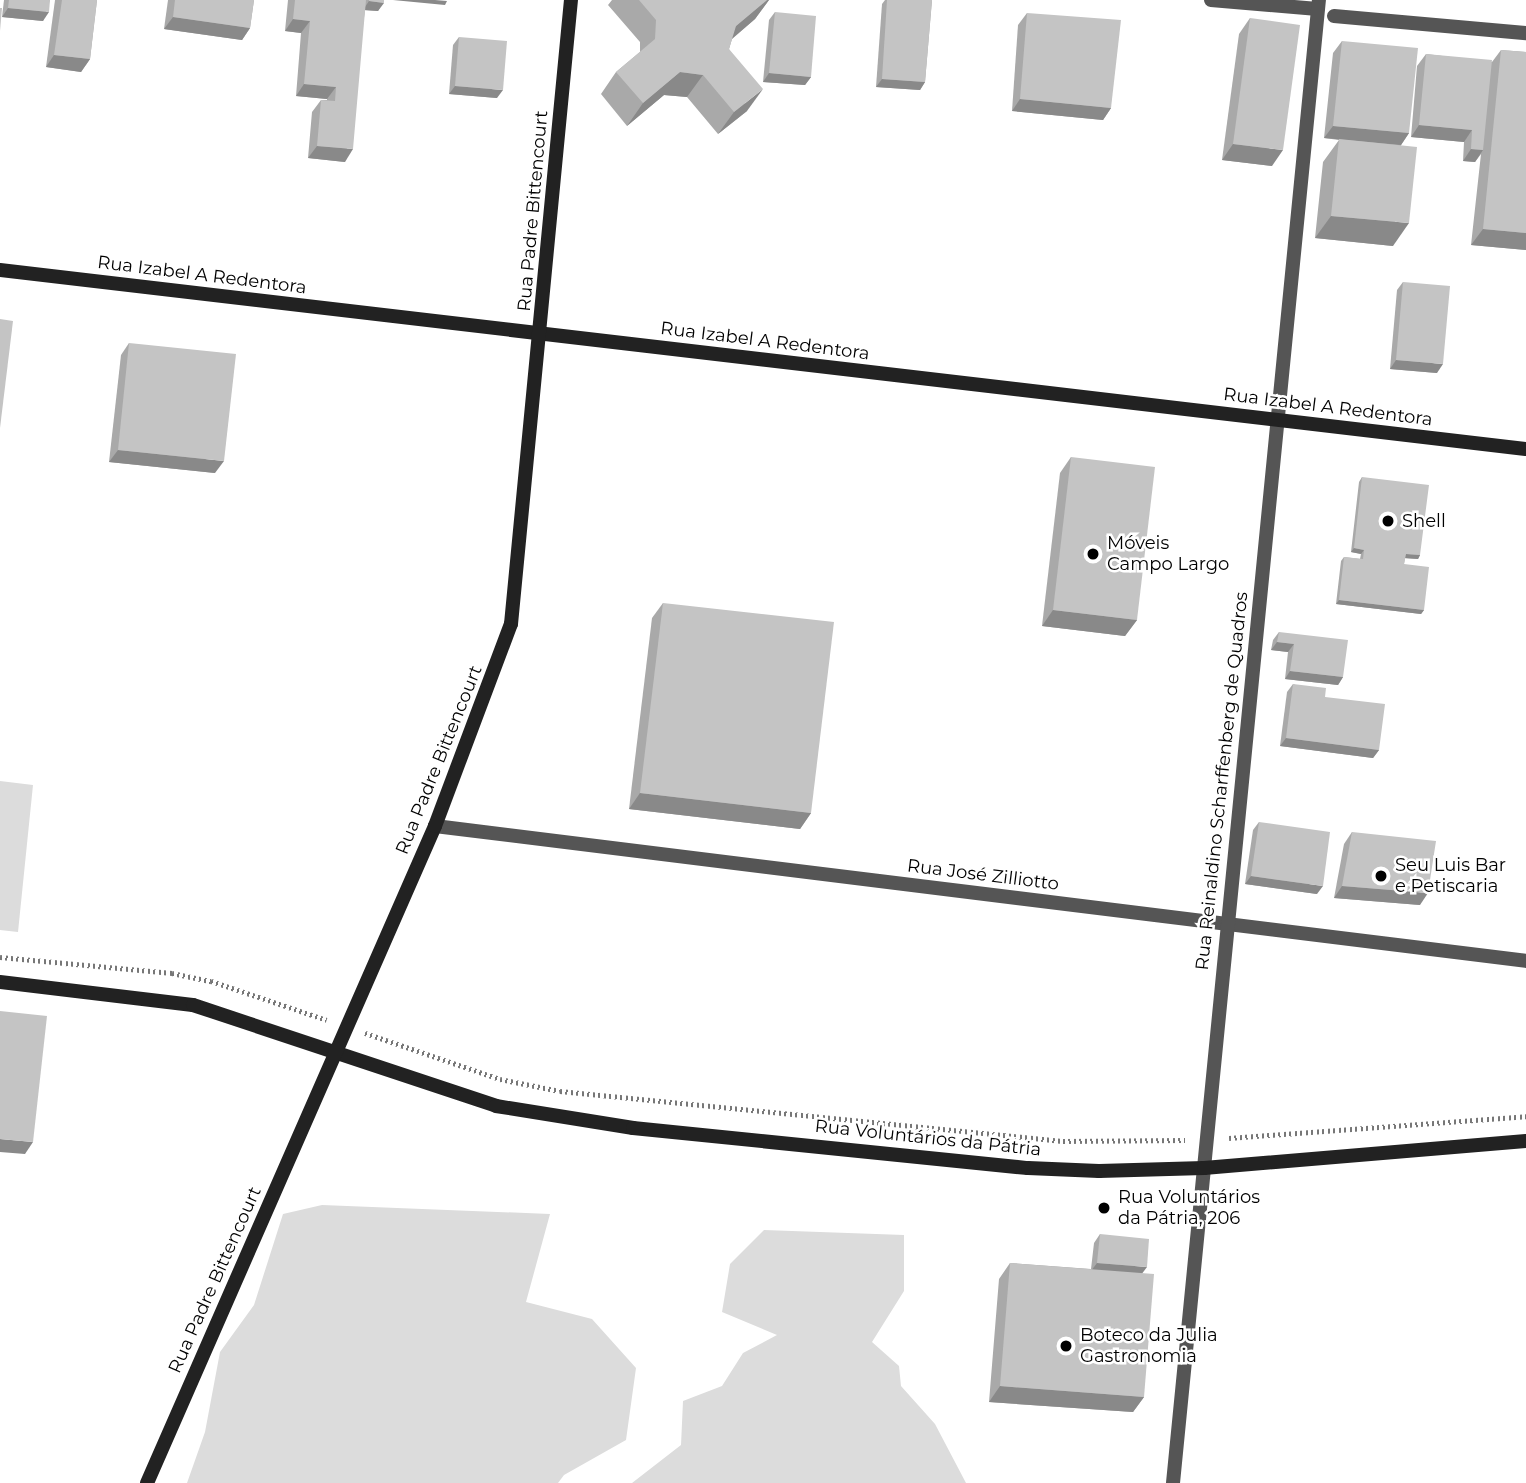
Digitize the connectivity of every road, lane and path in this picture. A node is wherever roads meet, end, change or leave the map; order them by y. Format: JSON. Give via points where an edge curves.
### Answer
{"nodes":[{"id":1,"x":571,"y":0,"type":"edge"},
{"id":2,"x":1210,"y":0,"type":"edge"},
{"id":3,"x":1318,"y":5,"type":"edge"},
{"id":4,"x":1334,"y":16,"type":"dead end"},
{"id":5,"x":1526,"y":33,"type":"edge"},
{"id":6,"x":0,"y":270,"type":"edge"},
{"id":7,"x":541,"y":334,"type":"junction"},
{"id":8,"x":1277,"y":420,"type":"junction"},
{"id":9,"x":1526,"y":449,"type":"edge"},
{"id":10,"x":435,"y":827,"type":"junction"},
{"id":11,"x":1228,"y":924,"type":"junction"},
{"id":12,"x":1526,"y":961,"type":"edge"},
{"id":13,"x":0,"y":982,"type":"edge"},
{"id":14,"x":372,"y":1036,"type":"dead end"},
{"id":15,"x":335,"y":1053,"type":"junction"},
{"id":16,"x":1526,"y":1116,"type":"edge"},
{"id":17,"x":1229,"y":1138,"type":"dead end"},
{"id":18,"x":1173,"y":1140,"type":"dead end"},
{"id":19,"x":1526,"y":1140,"type":"edge"},
{"id":20,"x":1204,"y":1168,"type":"junction"},
{"id":21,"x":147,"y":1483,"type":"edge"},
{"id":22,"x":1173,"y":1483,"type":"edge"}],
"edges":[{"from":1,"to":7,"type":"main road","name":"Rua Padre Bittencourt"},
{"from":2,"to":3,"type":"street"},
{"from":3,"to":8,"type":"street","name":"Rua Reinaldino Scharffenberg de Quadros"},
{"from":4,"to":5,"type":"street"},
{"from":6,"to":7,"type":"main road","name":"Rua Izabel A Redentora"},
{"from":7,"to":8,"type":"main road","name":"Rua Izabel A Redentora"},
{"from":7,"to":10,"type":"main road","name":"Rua Padre Bittencourt","via":[[511,624]]},
{"from":8,"to":9,"type":"main road","name":"Rua Izabel A Redentora"},
{"from":8,"to":11,"type":"street","name":"Rua Reinaldino Scharffenberg de Quadros"},
{"from":10,"to":11,"type":"street","name":"Rua José Zilliotto"},
{"from":10,"to":15,"type":"main road","name":"Rua Padre Bittencourt"},
{"from":11,"to":12,"type":"street","name":"Rua José Zilliotto"},
{"from":11,"to":20,"type":"street","name":"Rua Reinaldino Scharffenberg de Quadros"},
{"from":13,"to":15,"type":"main road","name":"Rua Voluntários da Pátria","via":[[193,1006]]},
{"from":14,"to":18,"type":"path","via":[[500,1079],[561,1091],[1063,1141]]},
{"from":15,"to":20,"type":"main road","name":"Rua Voluntários da Pátria","via":[[431,1088],[558,1119],[1039,1169]]},
{"from":15,"to":21,"type":"main road","name":"Rua Padre Bittencourt"},
{"from":16,"to":17,"type":"path"},
{"from":19,"to":20,"type":"main road","name":"Rua Voluntários da Pátria"},
{"from":20,"to":22,"type":"street","name":"Rua Reinaldino Scharffenberg de Quadros"}]}
